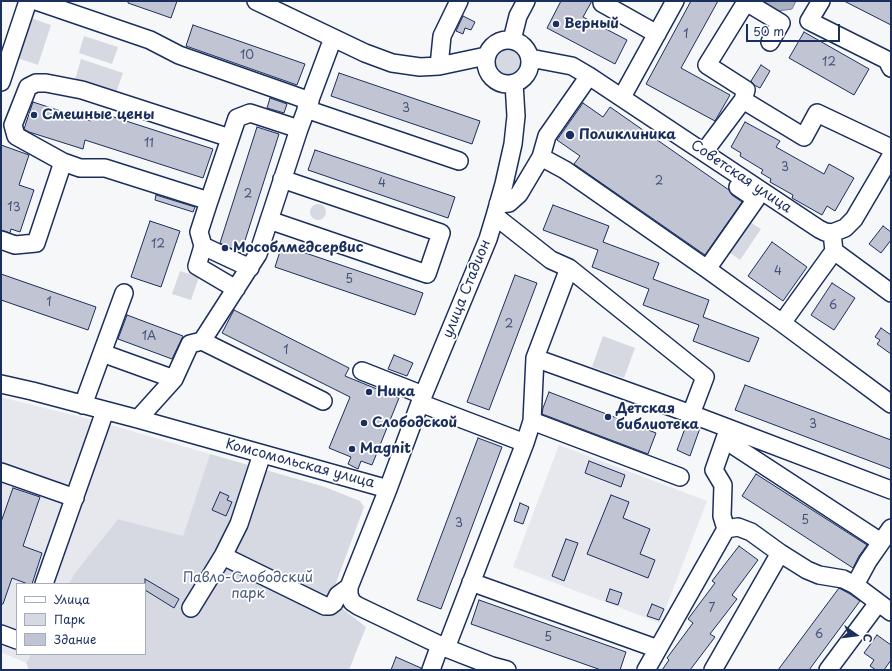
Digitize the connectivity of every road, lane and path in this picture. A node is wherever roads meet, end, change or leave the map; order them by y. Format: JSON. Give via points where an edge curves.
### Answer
{"nodes":[{"id":1,"x":28,"y":1,"type":"edge"},
{"id":2,"x":36,"y":1,"type":"edge"},
{"id":3,"x":256,"y":1,"type":"edge"},
{"id":4,"x":459,"y":1,"type":"edge"},
{"id":5,"x":526,"y":1,"type":"edge"},
{"id":6,"x":604,"y":1,"type":"edge"},
{"id":7,"x":675,"y":1,"type":"edge"},
{"id":8,"x":745,"y":1,"type":"edge"},
{"id":9,"x":821,"y":1,"type":"edge"},
{"id":10,"x":657,"y":34,"type":"junction"},
{"id":11,"x":334,"y":38,"type":"junction"},
{"id":12,"x":512,"y":40,"type":"junction"},
{"id":13,"x":770,"y":42,"type":"dead end"},
{"id":14,"x":486,"y":56,"type":"junction"},
{"id":15,"x":530,"y":58,"type":"junction"},
{"id":16,"x":439,"y":66,"type":"junction"},
{"id":17,"x":891,"y":68,"type":"edge"},
{"id":18,"x":587,"y":79,"type":"junction"},
{"id":19,"x":1,"y":82,"type":"edge"},
{"id":20,"x":514,"y":83,"type":"junction"},
{"id":21,"x":622,"y":97,"type":"junction"},
{"id":22,"x":743,"y":100,"type":"junction"},
{"id":23,"x":308,"y":105,"type":"junction"},
{"id":24,"x":299,"y":129,"type":"junction"},
{"id":25,"x":230,"y":138,"type":"junction"},
{"id":26,"x":704,"y":152,"type":"junction"},
{"id":27,"x":891,"y":155,"type":"edge"},
{"id":28,"x":541,"y":157,"type":"junction"},
{"id":29,"x":459,"y":161,"type":"dead end"},
{"id":30,"x":63,"y":162,"type":"junction"},
{"id":31,"x":282,"y":179,"type":"junction"},
{"id":32,"x":209,"y":201,"type":"junction"},
{"id":33,"x":497,"y":210,"type":"junction"},
{"id":34,"x":269,"y":220,"type":"junction"},
{"id":35,"x":832,"y":233,"type":"junction"},
{"id":36,"x":1,"y":240,"type":"edge"},
{"id":37,"x":203,"y":246,"type":"junction"},
{"id":38,"x":834,"y":251,"type":"junction"},
{"id":39,"x":250,"y":268,"type":"junction"},
{"id":40,"x":569,"y":268,"type":"junction"},
{"id":41,"x":707,"y":269,"type":"junction"},
{"id":42,"x":236,"y":289,"type":"junction"},
{"id":43,"x":124,"y":293,"type":"dead end"},
{"id":44,"x":891,"y":293,"type":"edge"},
{"id":45,"x":782,"y":323,"type":"junction"},
{"id":46,"x":202,"y":341,"type":"junction"},
{"id":47,"x":102,"y":353,"type":"junction"},
{"id":48,"x":535,"y":358,"type":"junction"},
{"id":49,"x":362,"y":371,"type":"dead end"},
{"id":50,"x":174,"y":379,"type":"junction"},
{"id":51,"x":1,"y":384,"type":"edge"},
{"id":52,"x":422,"y":399,"type":"junction"},
{"id":53,"x":323,"y":401,"type":"dead end"},
{"id":54,"x":891,"y":404,"type":"edge"},
{"id":55,"x":83,"y":405,"type":"junction"},
{"id":56,"x":105,"y":411,"type":"junction"},
{"id":57,"x":691,"y":414,"type":"junction"},
{"id":58,"x":138,"y":419,"type":"junction"},
{"id":59,"x":532,"y":421,"type":"junction"},
{"id":60,"x":727,"y":434,"type":"junction"},
{"id":61,"x":525,"y":443,"type":"junction"},
{"id":62,"x":262,"y":454,"type":"junction"},
{"id":63,"x":1,"y":472,"type":"edge"},
{"id":64,"x":680,"y":477,"type":"dead end"},
{"id":65,"x":388,"y":488,"type":"junction"},
{"id":66,"x":891,"y":490,"type":"edge"},
{"id":67,"x":75,"y":498,"type":"junction"},
{"id":68,"x":891,"y":528,"type":"edge"},
{"id":69,"x":726,"y":529,"type":"junction"},
{"id":70,"x":881,"y":542,"type":"junction"},
{"id":71,"x":780,"y":553,"type":"junction"},
{"id":72,"x":223,"y":556,"type":"junction"},
{"id":73,"x":472,"y":582,"type":"junction"},
{"id":74,"x":44,"y":583,"type":"edge"},
{"id":75,"x":855,"y":585,"type":"junction"},
{"id":76,"x":349,"y":587,"type":"junction"},
{"id":77,"x":885,"y":607,"type":"edge"},
{"id":78,"x":191,"y":608,"type":"dead end"},
{"id":79,"x":1,"y":634,"type":"edge"},
{"id":80,"x":16,"y":640,"type":"edge"},
{"id":81,"x":443,"y":647,"type":"junction"},
{"id":82,"x":658,"y":649,"type":"junction"},
{"id":83,"x":431,"y":670,"type":"edge"},
{"id":84,"x":507,"y":670,"type":"edge"},
{"id":85,"x":646,"y":670,"type":"edge"},
{"id":86,"x":712,"y":670,"type":"edge"},
{"id":87,"x":828,"y":670,"type":"edge"}],
"edges":[{"from":1,"to":19,"type":"street"},
{"from":2,"to":23,"type":"street","via":[[150,40],[179,55]]},
{"from":3,"to":11,"type":"street"},
{"from":4,"to":16,"type":"street","via":[[442,36]]},
{"from":5,"to":12,"type":"street","via":[[518,16]]},
{"from":6,"to":10,"type":"street","via":[[602,3]]},
{"from":7,"to":10,"type":"street"},
{"from":8,"to":13,"type":"street","via":[[781,23]]},
{"from":8,"to":22,"type":"street","via":[[707,65],[746,90]]},
{"from":9,"to":17,"type":"street","via":[[809,21],[887,60]]},
{"from":10,"to":21,"type":"street"},
{"from":11,"to":16,"type":"street","via":[[392,63],[420,67]]},
{"from":11,"to":23,"type":"street"},
{"from":12,"to":14,"type":"street","via":[[496,43]]},
{"from":12,"to":15,"type":"street","via":[[524,46]]},
{"from":14,"to":16,"type":"street"},
{"from":14,"to":20,"type":"street","via":[[487,71],[492,78],[506,84]]},
{"from":15,"to":18,"type":"street","name":"Советская улица","via":[[572,66]]},
{"from":15,"to":20,"type":"street","via":[[526,74]]},
{"from":18,"to":21,"type":"street","name":"Советская улица"},
{"from":18,"to":28,"type":"street","via":[[547,136]]},
{"from":18,"to":41,"type":"street","via":[[601,96],[756,199]]},
{"from":20,"to":33,"type":"street","name":"улица Стадион","via":[[516,116],[513,144]]},
{"from":21,"to":26,"type":"street","name":"Советская улица"},
{"from":22,"to":26,"type":"street"},
{"from":22,"to":27,"type":"street","via":[[804,137],[816,113]]},
{"from":23,"to":24,"type":"street"},
{"from":23,"to":29,"type":"street"},
{"from":24,"to":25,"type":"street","via":[[250,113],[237,118]]},
{"from":24,"to":31,"type":"street"},
{"from":25,"to":30,"type":"street","via":[[82,90],[36,83],[28,87],[13,125],[16,136]]},
{"from":25,"to":32,"type":"street"},
{"from":26,"to":35,"type":"street","name":"Советская улица","via":[[819,229]]},
{"from":27,"to":35,"type":"street","via":[[854,220],[845,228]]},
{"from":28,"to":33,"type":"street","via":[[519,194]]},
{"from":28,"to":41,"type":"street","via":[[565,170]]},
{"from":30,"to":32,"type":"street","via":[[80,168],[105,168]]},
{"from":30,"to":36,"type":"street","via":[[36,243],[16,245]]},
{"from":31,"to":34,"type":"street"},
{"from":31,"to":34,"type":"street","via":[[441,233],[427,274]]},
{"from":32,"to":37,"type":"street","via":[[199,232]]},
{"from":33,"to":40,"type":"street","via":[[551,260]]},
{"from":33,"to":52,"type":"street","name":"улица Стадион","via":[[488,239]]},
{"from":34,"to":39,"type":"street","via":[[258,254]]},
{"from":35,"to":38,"type":"street"},
{"from":37,"to":39,"type":"street"},
{"from":37,"to":42,"type":"street","via":[[197,266]]},
{"from":38,"to":44,"type":"street"},
{"from":38,"to":45,"type":"street"},
{"from":39,"to":42,"type":"street"},
{"from":40,"to":48,"type":"street"},
{"from":40,"to":57,"type":"street","via":[[705,377]]},
{"from":41,"to":45,"type":"street"},
{"from":42,"to":46,"type":"street"},
{"from":43,"to":47,"type":"street"},
{"from":45,"to":54,"type":"street"},
{"from":46,"to":50,"type":"street","via":[[190,344]]},
{"from":46,"to":53,"type":"street"},
{"from":47,"to":50,"type":"street"},
{"from":47,"to":55,"type":"street"},
{"from":48,"to":57,"type":"street"},
{"from":48,"to":59,"type":"street"},
{"from":49,"to":52,"type":"street"},
{"from":50,"to":58,"type":"street"},
{"from":51,"to":55,"type":"street","name":"Комсомольская улица"},
{"from":52,"to":61,"type":"street"},
{"from":52,"to":65,"type":"street","name":"улица Стадион"},
{"from":55,"to":56,"type":"street","name":"Комсомольская улица"},
{"from":56,"to":58,"type":"street","name":"Комсомольская улица"},
{"from":56,"to":67,"type":"street"},
{"from":57,"to":60,"type":"street"},
{"from":58,"to":62,"type":"street","name":"Комсомольская улица"},
{"from":59,"to":61,"type":"street"},
{"from":59,"to":64,"type":"street"},
{"from":60,"to":66,"type":"street"},
{"from":60,"to":69,"type":"street","via":[[714,470],[723,485],[722,516]]},
{"from":60,"to":70,"type":"street"},
{"from":61,"to":73,"type":"street"},
{"from":62,"to":65,"type":"street","name":"Комсомольская улица"},
{"from":62,"to":72,"type":"street","via":[[239,524]]},
{"from":63,"to":67,"type":"street"},
{"from":65,"to":76,"type":"street","name":"Комсомольская улица"},
{"from":67,"to":74,"type":"street"},
{"from":68,"to":70,"type":"street"},
{"from":69,"to":71,"type":"street","via":[[738,527],[751,532]]},
{"from":69,"to":82,"type":"street"},
{"from":70,"to":75,"type":"street"},
{"from":71,"to":75,"type":"street","via":[[807,570],[843,579]]},
{"from":71,"to":86,"type":"street"},
{"from":72,"to":76,"type":"street","via":[[325,606],[334,603],[338,595]]},
{"from":72,"to":78,"type":"street"},
{"from":73,"to":81,"type":"street"},
{"from":73,"to":82,"type":"street"},
{"from":75,"to":77,"type":"street"},
{"from":76,"to":81,"type":"street","via":[[352,602],[358,606]]},
{"from":77,"to":87,"type":"street"},
{"from":79,"to":80,"type":"street"},
{"from":81,"to":83,"type":"street"},
{"from":81,"to":84,"type":"street"},
{"from":82,"to":85,"type":"street"}]}
